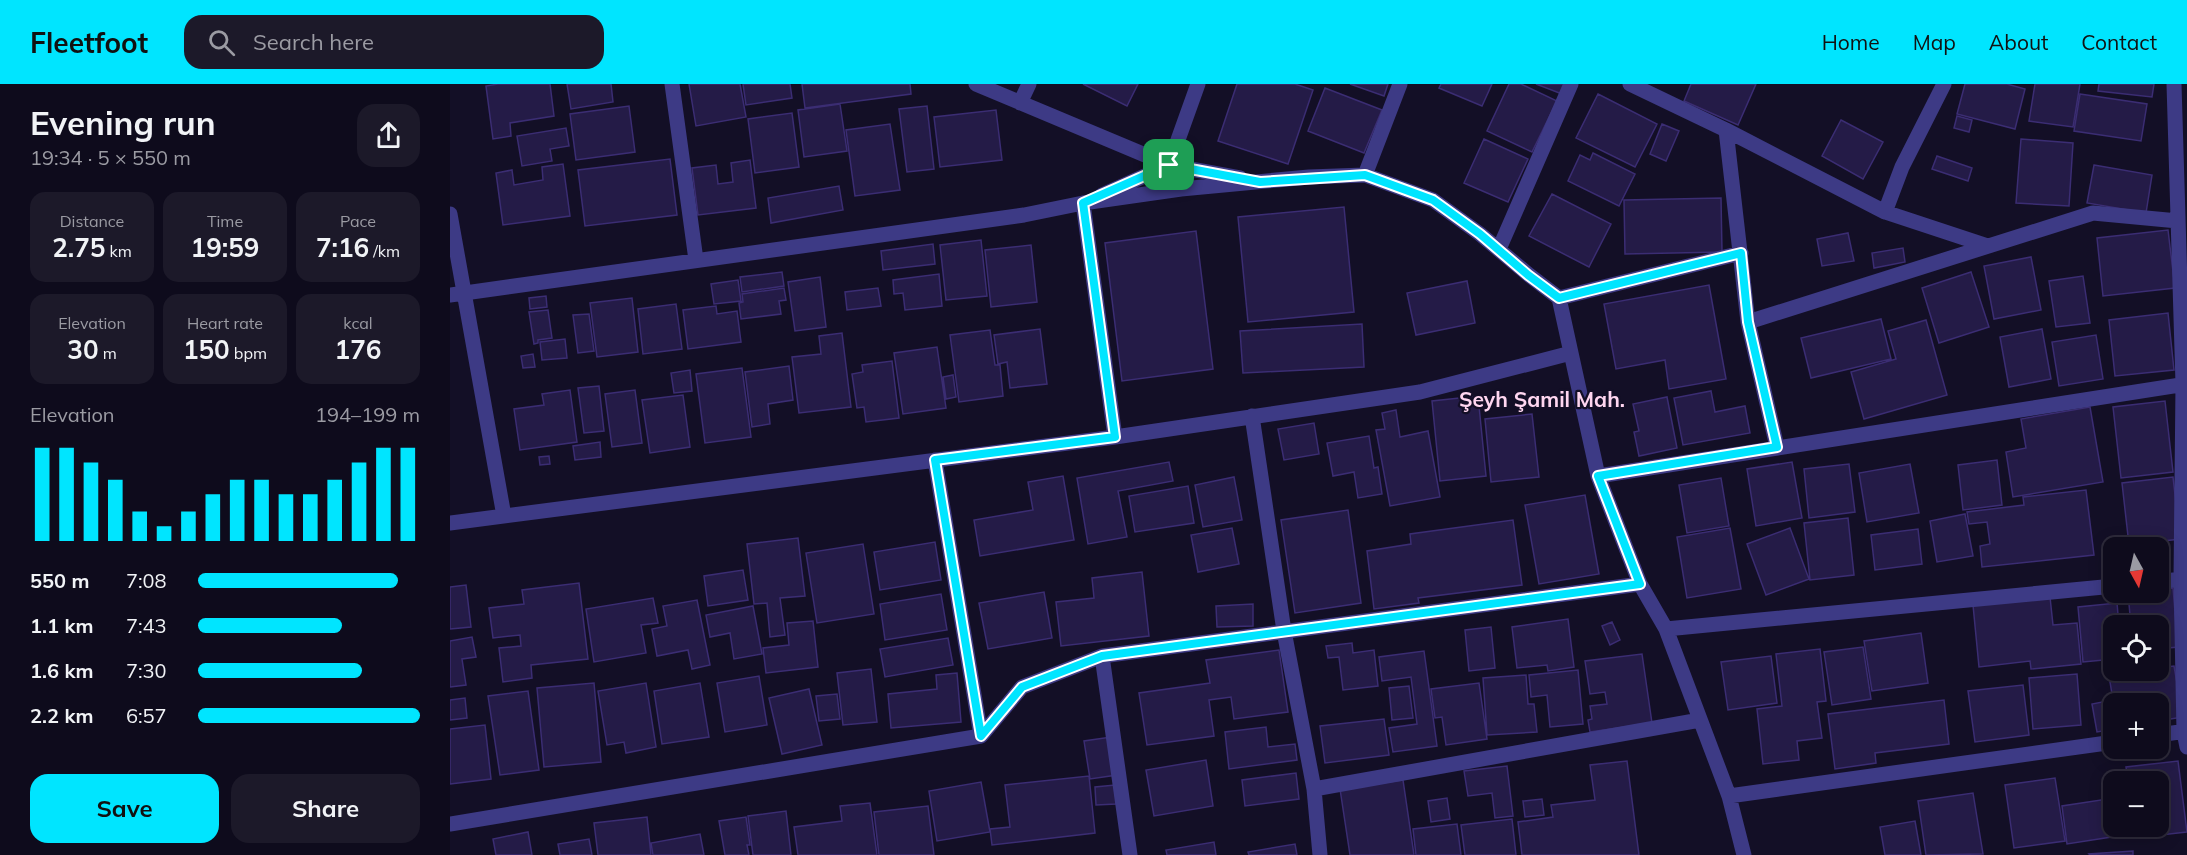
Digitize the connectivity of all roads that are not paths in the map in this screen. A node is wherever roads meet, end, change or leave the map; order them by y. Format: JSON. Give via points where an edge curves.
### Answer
{"nodes":[{"id":1,"x":672,"y":84,"type":"edge"},
{"id":2,"x":976,"y":84,"type":"edge"},
{"id":3,"x":1029,"y":84,"type":"edge"},
{"id":4,"x":1197,"y":84,"type":"edge"},
{"id":5,"x":1400,"y":84,"type":"edge"},
{"id":6,"x":1571,"y":84,"type":"edge"},
{"id":7,"x":1630,"y":84,"type":"edge"},
{"id":8,"x":1944,"y":84,"type":"edge"},
{"id":9,"x":2174,"y":84,"type":"edge"},
{"id":10,"x":1020,"y":103,"type":"junction"},
{"id":11,"x":1726,"y":130,"type":"junction"},
{"id":12,"x":1169,"y":165,"type":"junction"},
{"id":13,"x":1365,"y":175,"type":"junction"},
{"id":14,"x":1260,"y":182,"type":"junction"},
{"id":15,"x":1083,"y":203,"type":"junction"},
{"id":16,"x":1885,"y":212,"type":"junction"},
{"id":17,"x":450,"y":214,"type":"edge"},
{"id":18,"x":2178,"y":221,"type":"junction"},
{"id":19,"x":1988,"y":246,"type":"junction"},
{"id":20,"x":1499,"y":249,"type":"junction"},
{"id":21,"x":1741,"y":253,"type":"junction"},
{"id":22,"x":696,"y":260,"type":"junction"},
{"id":23,"x":456,"y":294,"type":"edge"},
{"id":24,"x":1559,"y":298,"type":"junction"},
{"id":25,"x":1748,"y":322,"type":"junction"},
{"id":26,"x":1571,"y":352,"type":"junction"},
{"id":27,"x":2185,"y":384,"type":"edge"},
{"id":28,"x":1252,"y":416,"type":"junction"},
{"id":29,"x":1115,"y":437,"type":"junction"},
{"id":30,"x":1777,"y":447,"type":"junction"},
{"id":31,"x":935,"y":460,"type":"junction"},
{"id":32,"x":1598,"y":476,"type":"junction"},
{"id":33,"x":504,"y":516,"type":"junction"},
{"id":34,"x":450,"y":524,"type":"edge"},
{"id":35,"x":2185,"y":549,"type":"edge"},
{"id":36,"x":2181,"y":579,"type":"junction"},
{"id":37,"x":2169,"y":581,"type":"edge"},
{"id":38,"x":1640,"y":584,"type":"junction"},
{"id":39,"x":2103,"y":587,"type":"edge"},
{"id":40,"x":1666,"y":629,"type":"junction"},
{"id":41,"x":1284,"y":631,"type":"junction"},
{"id":42,"x":1102,"y":656,"type":"junction"},
{"id":43,"x":1700,"y":720,"type":"junction"},
{"id":44,"x":2169,"y":735,"type":"edge"},
{"id":45,"x":981,"y":736,"type":"junction"},
{"id":46,"x":2186,"y":736,"type":"edge"},
{"id":47,"x":2103,"y":744,"type":"edge"},
{"id":48,"x":1314,"y":789,"type":"junction"},
{"id":49,"x":1729,"y":796,"type":"junction"},
{"id":50,"x":450,"y":824,"type":"edge"},
{"id":51,"x":1130,"y":855,"type":"edge"},
{"id":52,"x":1320,"y":855,"type":"edge"},
{"id":53,"x":1744,"y":855,"type":"edge"}],
"edges":[{"from":1,"to":22,"type":"street"},
{"from":2,"to":10,"type":"street"},
{"from":3,"to":10,"type":"street"},
{"from":4,"to":12,"type":"street"},
{"from":5,"to":13,"type":"street"},
{"from":6,"to":20,"type":"street"},
{"from":7,"to":11,"type":"street"},
{"from":8,"to":16,"type":"street","via":[[1902,166]]},
{"from":9,"to":18,"type":"street"},
{"from":10,"to":12,"type":"street"},
{"from":11,"to":16,"type":"street"},
{"from":11,"to":21,"type":"street"},
{"from":12,"to":14,"type":"street"},
{"from":12,"to":15,"type":"street"},
{"from":13,"to":14,"type":"street"},
{"from":13,"to":20,"type":"street","via":[[1433,200]]},
{"from":14,"to":15,"type":"street"},
{"from":15,"to":22,"type":"street","via":[[1024,215]]},
{"from":15,"to":29,"type":"street"},
{"from":16,"to":19,"type":"street"},
{"from":17,"to":23,"type":"street"},
{"from":18,"to":19,"type":"street","via":[[2093,213]]},
{"from":18,"to":27,"type":"street"},
{"from":19,"to":25,"type":"street"},
{"from":20,"to":24,"type":"street"},
{"from":21,"to":24,"type":"street"},
{"from":21,"to":25,"type":"street"},
{"from":22,"to":23,"type":"street"},
{"from":23,"to":33,"type":"street"},
{"from":24,"to":26,"type":"street"},
{"from":25,"to":30,"type":"street"},
{"from":26,"to":28,"type":"street","via":[[1420,392]]},
{"from":26,"to":32,"type":"street"},
{"from":27,"to":30,"type":"street"},
{"from":27,"to":35,"type":"street"},
{"from":28,"to":29,"type":"street"},
{"from":28,"to":41,"type":"street"},
{"from":29,"to":31,"type":"street"},
{"from":30,"to":32,"type":"street"},
{"from":31,"to":33,"type":"street"},
{"from":31,"to":45,"type":"street"},
{"from":32,"to":38,"type":"street"},
{"from":33,"to":34,"type":"street"},
{"from":35,"to":36,"type":"street"},
{"from":36,"to":37,"type":"street"},
{"from":36,"to":46,"type":"street"},
{"from":38,"to":40,"type":"street"},
{"from":38,"to":41,"type":"street"},
{"from":39,"to":40,"type":"street"},
{"from":40,"to":43,"type":"street"},
{"from":41,"to":42,"type":"street"},
{"from":41,"to":48,"type":"street"},
{"from":42,"to":45,"type":"street","via":[[1022,687]]},
{"from":42,"to":51,"type":"street"},
{"from":43,"to":48,"type":"street"},
{"from":43,"to":49,"type":"street"},
{"from":44,"to":46,"type":"street"},
{"from":45,"to":50,"type":"street"},
{"from":47,"to":49,"type":"street"},
{"from":48,"to":52,"type":"street"},
{"from":49,"to":53,"type":"street"}]}
